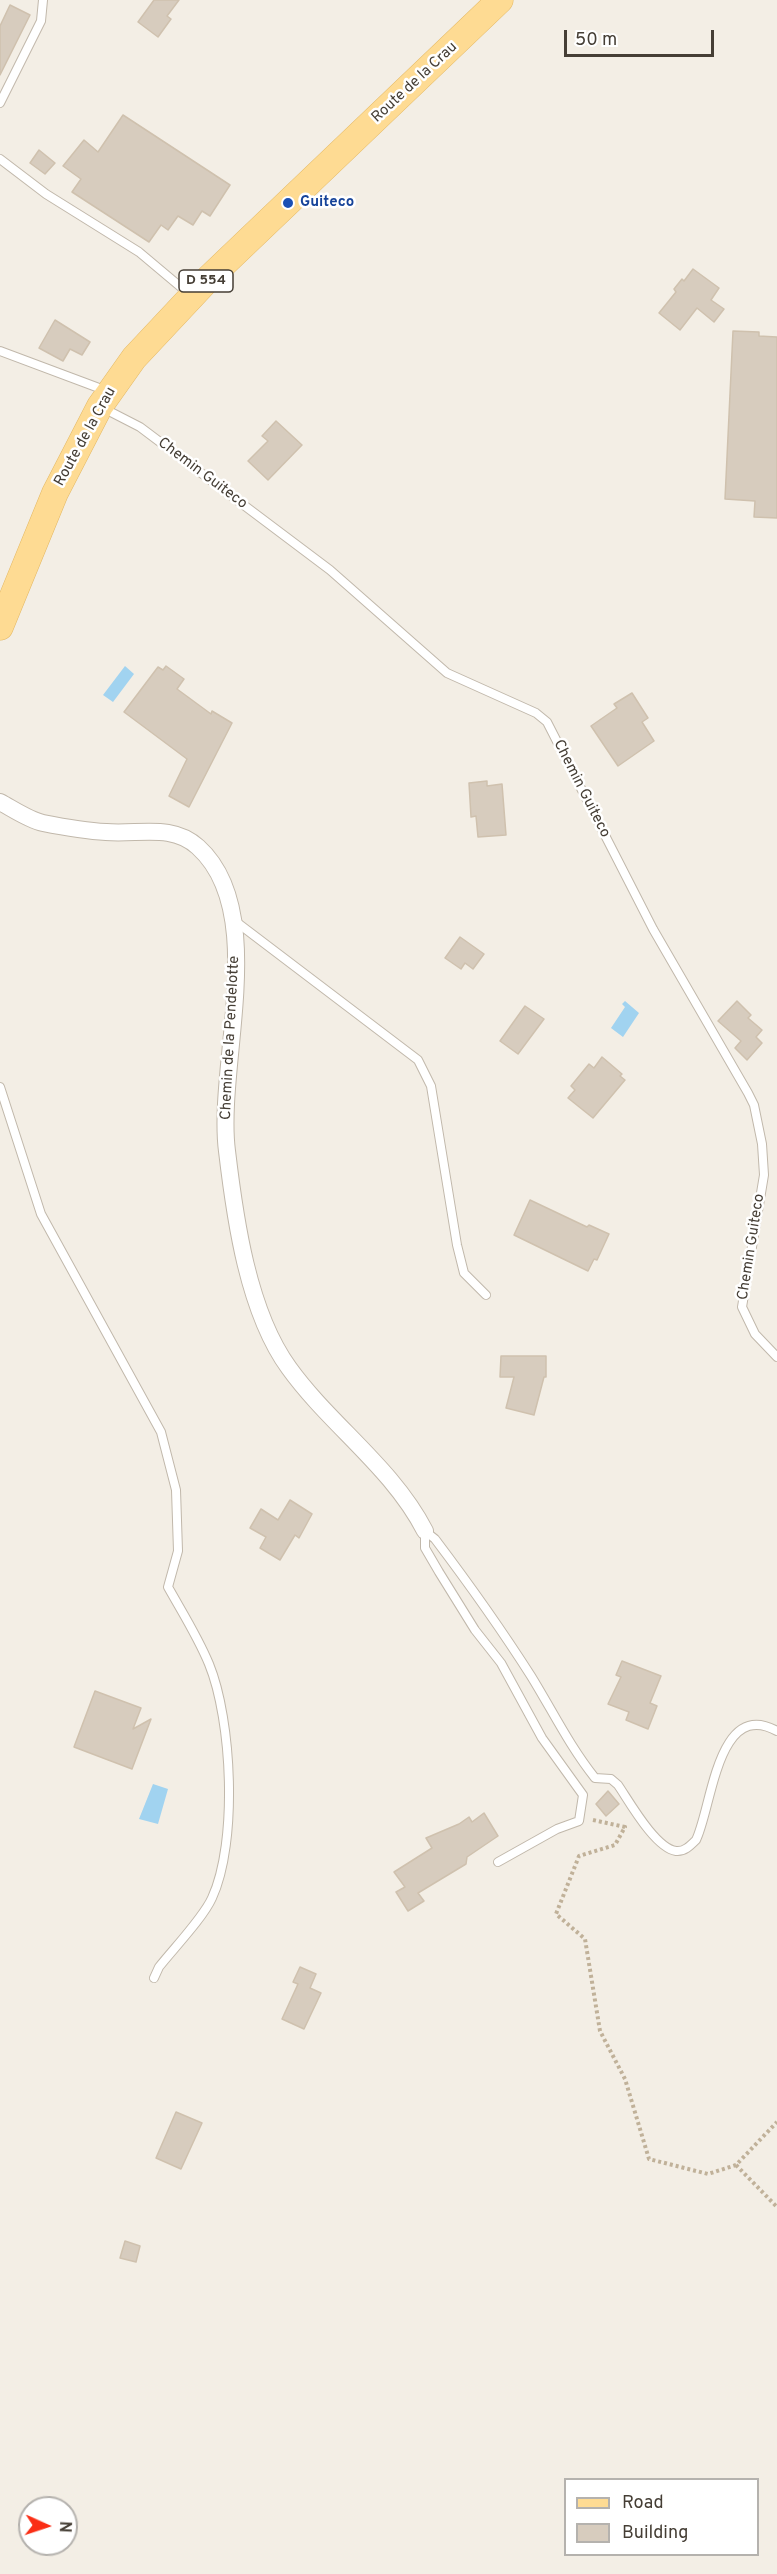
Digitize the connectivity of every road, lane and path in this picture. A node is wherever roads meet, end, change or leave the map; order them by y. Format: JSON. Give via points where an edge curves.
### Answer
{"nodes":[{"id":1,"x":42,"y":0,"type":"edge"},
{"id":2,"x":500,"y":0,"type":"edge"},
{"id":3,"x":0,"y":103,"type":"edge"},
{"id":4,"x":0,"y":159,"type":"edge"},
{"id":5,"x":191,"y":297,"type":"junction"},
{"id":6,"x":0,"y":351,"type":"edge"},
{"id":7,"x":105,"y":399,"type":"junction"},
{"id":8,"x":0,"y":627,"type":"edge"},
{"id":9,"x":0,"y":802,"type":"edge"},
{"id":10,"x":235,"y":921,"type":"junction"},
{"id":11,"x":0,"y":1087,"type":"edge"},
{"id":12,"x":486,"y":1295,"type":"dead end"},
{"id":13,"x":777,"y":1357,"type":"edge"},
{"id":14,"x":425,"y":1531,"type":"junction"},
{"id":15,"x":777,"y":1731,"type":"edge"},
{"id":16,"x":580,"y":1818,"type":"junction"},
{"id":17,"x":498,"y":1862,"type":"dead end"},
{"id":18,"x":154,"y":1978,"type":"dead end"},
{"id":19,"x":777,"y":2122,"type":"edge"},
{"id":20,"x":736,"y":2165,"type":"junction"},
{"id":21,"x":777,"y":2207,"type":"edge"}],
"edges":[{"from":1,"to":3,"type":"lane","via":[[41,21]]},
{"from":2,"to":5,"type":"main road","name":"Route de la Crau","number":"D 554"},
{"from":4,"to":5,"type":"lane","via":[[46,194],[139,252]]},
{"from":5,"to":7,"type":"main road","name":"Route de la Crau","number":"D 554","via":[[134,358]]},
{"from":6,"to":7,"type":"lane","name":"Chemin Guiteco"},
{"from":7,"to":8,"type":"main road","name":"Route de la Crau","number":"D 554","via":[[55,493]]},
{"from":7,"to":13,"type":"lane","name":"Chemin Guiteco","via":[[330,570],[447,673],[536,713],[547,722],[653,928],[754,1105],[764,1175],[742,1307],[755,1334]]},
{"from":9,"to":10,"type":"street","name":"Chemin de la Pendelotte","via":[[40,822],[106,832],[168,831],[197,846],[216,867]]},
{"from":10,"to":12,"type":"lane","via":[[418,1060],[431,1086],[456,1245],[464,1273]]},
{"from":10,"to":14,"type":"street","name":"Chemin de la Pendelotte","via":[[237,958],[226,1088],[226,1148],[245,1254],[263,1319],[289,1369],[397,1488]]},
{"from":11,"to":18,"type":"lane","via":[[41,1214],[161,1432],[176,1490],[178,1551],[168,1587],[209,1665],[227,1737],[228,1811],[222,1874],[212,1901],[159,1966]]},
{"from":14,"to":15,"type":"lane","via":[[487,1608],[581,1761],[595,1778],[611,1779],[618,1785],[665,1847],[687,1849],[696,1840],[724,1748],[740,1730],[766,1725]]},
{"from":14,"to":16,"type":"lane","via":[[425,1548],[439,1572],[501,1663],[549,1748],[580,1788]]},
{"from":16,"to":17,"type":"lane"},
{"from":16,"to":20,"type":"path","via":[[625,1827],[615,1845],[579,1856],[556,1914],[585,1939],[600,2031],[625,2079],[650,2159],[708,2174]]},
{"from":19,"to":20,"type":"path"},
{"from":20,"to":21,"type":"path"}]}
